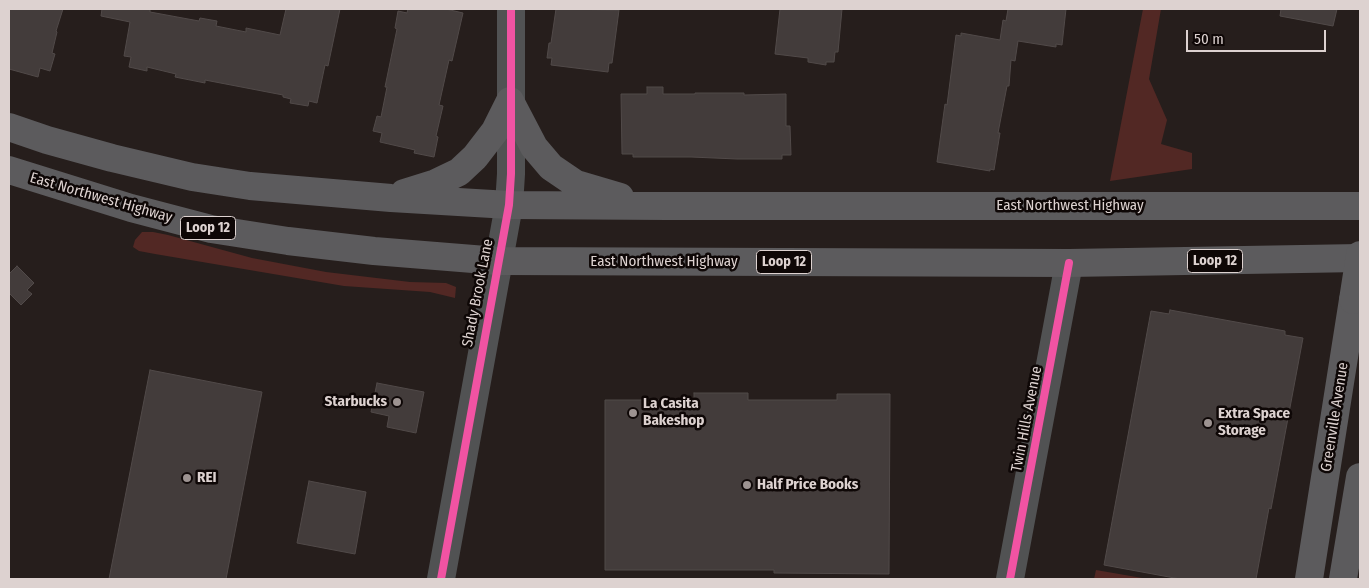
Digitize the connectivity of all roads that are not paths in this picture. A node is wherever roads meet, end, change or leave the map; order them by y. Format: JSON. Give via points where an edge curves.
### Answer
{"nodes":[{"id":1,"x":511,"y":9,"type":"edge"},
{"id":2,"x":510,"y":101,"type":"junction"},
{"id":3,"x":9,"y":127,"type":"edge"},
{"id":4,"x":142,"y":165,"type":"junction"},
{"id":5,"x":9,"y":170,"type":"edge"},
{"id":6,"x":391,"y":198,"type":"junction"},
{"id":7,"x":509,"y":205,"type":"junction"},
{"id":8,"x":668,"y":206,"type":"junction"},
{"id":9,"x":1360,"y":206,"type":"edge"},
{"id":10,"x":131,"y":208,"type":"junction"},
{"id":11,"x":1360,"y":257,"type":"edge"},
{"id":12,"x":498,"y":261,"type":"junction"},
{"id":13,"x":1069,"y":263,"type":"junction"},
{"id":14,"x":1360,"y":476,"type":"edge"},
{"id":15,"x":441,"y":579,"type":"edge"},
{"id":16,"x":1010,"y":579,"type":"edge"},
{"id":17,"x":1309,"y":579,"type":"edge"},
{"id":18,"x":1343,"y":579,"type":"edge"}],
"edges":[{"from":1,"to":2,"type":"street","name":"Shady Brook Lane"},
{"from":2,"to":6,"type":"main road","via":[[495,131],[459,172]]},
{"from":2,"to":7,"type":"street","name":"Shady Brook Lane"},
{"from":2,"to":8,"type":"main road","via":[[534,147],[551,167],[576,184]]},
{"from":3,"to":4,"type":"main road","name":"East Northwest Highway"},
{"from":4,"to":6,"type":"main road","name":"East Northwest Highway","via":[[250,186]]},
{"from":4,"to":10,"type":"main road"},
{"from":5,"to":10,"type":"main road","name":"East Northwest Highway","number":"Loop 12"},
{"from":6,"to":7,"type":"main road","name":"East Northwest Highway"},
{"from":7,"to":8,"type":"main road","name":"East Northwest Highway"},
{"from":7,"to":12,"type":"street","name":"Shady Brook Lane"},
{"from":8,"to":9,"type":"main road","name":"East Northwest Highway"},
{"from":10,"to":12,"type":"main road","name":"East Northwest Highway","number":"Loop 12","via":[[212,229],[288,241]]},
{"from":11,"to":13,"type":"main road","name":"East Northwest Highway","number":"Loop 12"},
{"from":11,"to":17,"type":"main road","name":"Greenville Avenue","bridge":true},
{"from":12,"to":13,"type":"main road","name":"East Northwest Highway","number":"Loop 12"},
{"from":12,"to":15,"type":"street","name":"Shady Brook Lane"},
{"from":13,"to":16,"type":"street","name":"Twin Hills Avenue"},
{"from":14,"to":18,"type":"main road"}]}
